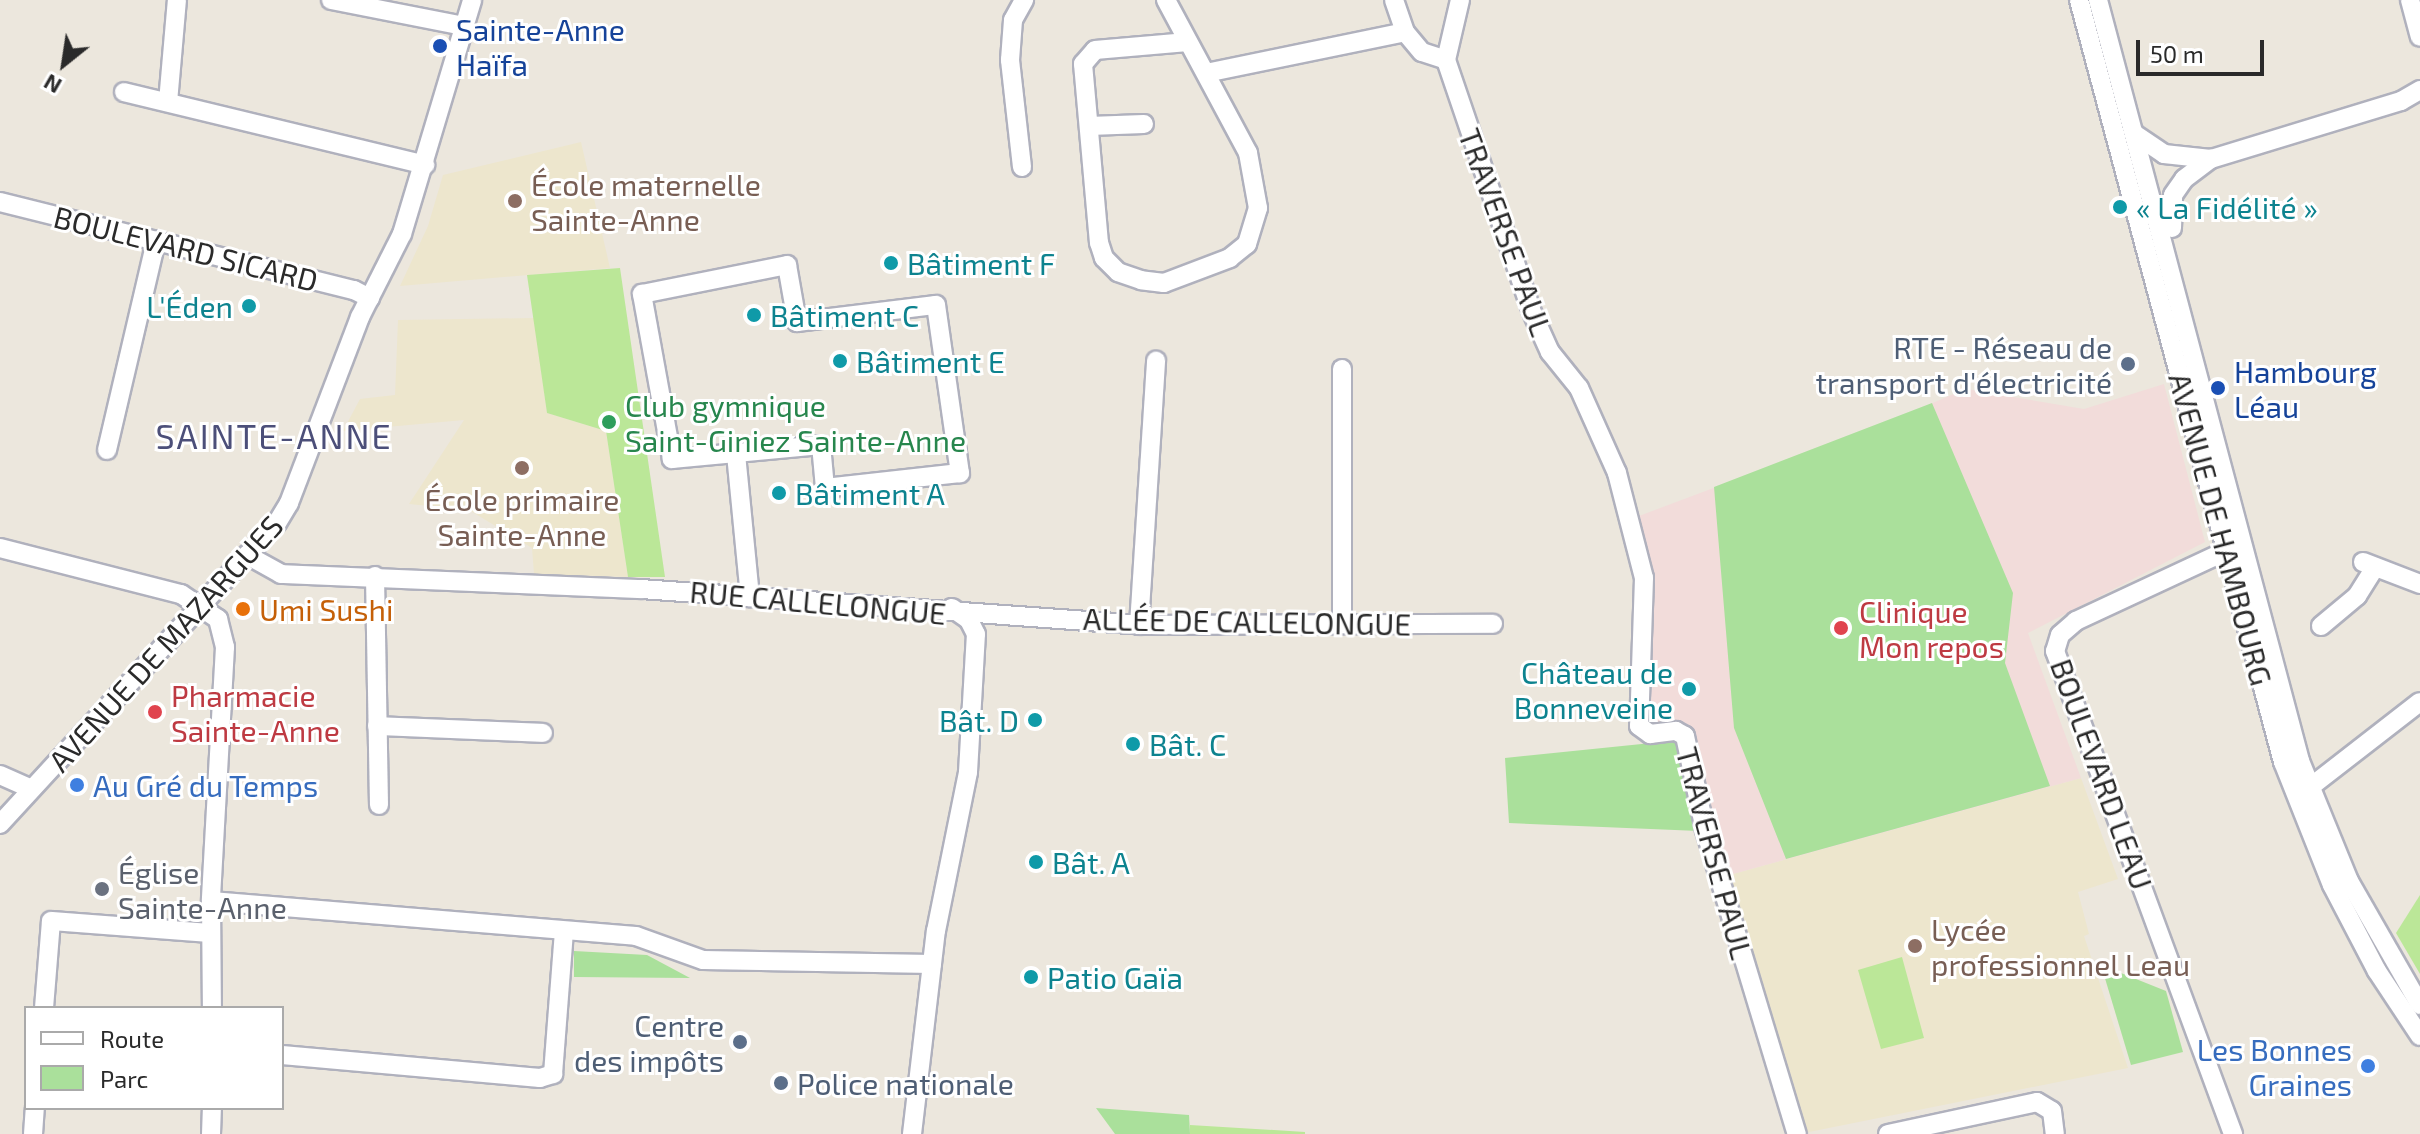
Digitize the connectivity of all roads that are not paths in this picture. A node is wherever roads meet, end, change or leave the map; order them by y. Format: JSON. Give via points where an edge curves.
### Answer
{"nodes":[{"id":1,"x":177,"y":0,"type":"edge"},
{"id":2,"x":331,"y":0,"type":"edge"},
{"id":3,"x":472,"y":0,"type":"edge"},
{"id":4,"x":1024,"y":0,"type":"edge"},
{"id":5,"x":1166,"y":0,"type":"edge"},
{"id":6,"x":1394,"y":0,"type":"edge"},
{"id":7,"x":1460,"y":0,"type":"edge"},
{"id":8,"x":2079,"y":0,"type":"edge"},
{"id":9,"x":2098,"y":0,"type":"edge"},
{"id":10,"x":2410,"y":0,"type":"edge"},
{"id":11,"x":464,"y":26,"type":"junction"},
{"id":12,"x":1405,"y":32,"type":"junction"},
{"id":13,"x":2420,"y":37,"type":"edge"},
{"id":14,"x":1188,"y":42,"type":"junction"},
{"id":15,"x":1446,"y":60,"type":"junction"},
{"id":16,"x":1206,"y":73,"type":"junction"},
{"id":17,"x":2420,"y":90,"type":"edge"},
{"id":18,"x":124,"y":92,"type":"dead end"},
{"id":19,"x":168,"y":102,"type":"junction"},
{"id":20,"x":1144,"y":124,"type":"dead end"},
{"id":21,"x":1089,"y":126,"type":"junction"},
{"id":22,"x":2136,"y":135,"type":"junction"},
{"id":23,"x":2211,"y":159,"type":"junction"},
{"id":24,"x":425,"y":165,"type":"junction"},
{"id":25,"x":1022,"y":167,"type":"dead end"},
{"id":26,"x":0,"y":202,"type":"edge"},
{"id":27,"x":156,"y":241,"type":"junction"},
{"id":28,"x":370,"y":298,"type":"junction"},
{"id":29,"x":2181,"y":306,"type":"junction"},
{"id":30,"x":1156,"y":361,"type":"dead end"},
{"id":31,"x":1342,"y":369,"type":"dead end"},
{"id":32,"x":107,"y":450,"type":"dead end"},
{"id":33,"x":736,"y":454,"type":"junction"},
{"id":34,"x":0,"y":548,"type":"edge"},
{"id":35,"x":2226,"y":551,"type":"junction"},
{"id":36,"x":247,"y":555,"type":"junction"},
{"id":37,"x":375,"y":576,"type":"junction"},
{"id":38,"x":2420,"y":584,"type":"edge"},
{"id":39,"x":750,"y":597,"type":"junction"},
{"id":40,"x":202,"y":604,"type":"junction"},
{"id":41,"x":952,"y":608,"type":"junction"},
{"id":42,"x":1342,"y":622,"type":"junction"},
{"id":43,"x":1493,"y":624,"type":"dead end"},
{"id":44,"x":1139,"y":625,"type":"junction"},
{"id":45,"x":2321,"y":626,"type":"dead end"},
{"id":46,"x":2420,"y":702,"type":"edge"},
{"id":47,"x":377,"y":726,"type":"junction"},
{"id":48,"x":543,"y":733,"type":"dead end"},
{"id":49,"x":0,"y":775,"type":"edge"},
{"id":50,"x":2309,"y":788,"type":"junction"},
{"id":51,"x":31,"y":789,"type":"junction"},
{"id":52,"x":379,"y":805,"type":"dead end"},
{"id":53,"x":0,"y":824,"type":"edge"},
{"id":54,"x":211,"y":901,"type":"junction"},
{"id":55,"x":564,"y":931,"type":"junction"},
{"id":56,"x":211,"y":933,"type":"junction"},
{"id":57,"x":932,"y":964,"type":"junction"},
{"id":58,"x":2420,"y":1005,"type":"edge"},
{"id":59,"x":44,"y":1006,"type":"edge"},
{"id":60,"x":212,"y":1006,"type":"edge"},
{"id":61,"x":2420,"y":1036,"type":"edge"},
{"id":62,"x":284,"y":1055,"type":"edge"},
{"id":63,"x":35,"y":1110,"type":"edge"},
{"id":64,"x":212,"y":1110,"type":"edge"},
{"id":65,"x":33,"y":1134,"type":"edge"},
{"id":66,"x":211,"y":1134,"type":"edge"},
{"id":67,"x":912,"y":1134,"type":"edge"},
{"id":68,"x":1797,"y":1134,"type":"edge"},
{"id":69,"x":1888,"y":1134,"type":"edge"},
{"id":70,"x":2055,"y":1134,"type":"edge"},
{"id":71,"x":2233,"y":1134,"type":"edge"}],
"edges":[{"from":1,"to":19,"type":"street"},
{"from":2,"to":11,"type":"street"},
{"from":3,"to":11,"type":"street","name":"AVENUE DE MAZARGUES"},
{"from":4,"to":25,"type":"street","via":[[1013,20],[1010,60]]},
{"from":5,"to":14,"type":"street"},
{"from":6,"to":12,"type":"street"},
{"from":7,"to":15,"type":"street"},
{"from":8,"to":35,"type":"street","name":"AVENUE DE HAMBOURG"},
{"from":9,"to":22,"type":"street","name":"AVENUE DE HAMBOURG"},
{"from":10,"to":13,"type":"street"},
{"from":11,"to":24,"type":"street","name":"AVENUE DE MAZARGUES"},
{"from":12,"to":15,"type":"street","via":[[1422,52]]},
{"from":12,"to":16,"type":"street"},
{"from":14,"to":16,"type":"street"},
{"from":14,"to":21,"type":"street","via":[[1087,55],[1083,64]]},
{"from":15,"to":68,"type":"street","name":"TRAVERSE PAUL","via":[[1531,310],[1550,352],[1579,388],[1617,473],[1644,578],[1639,726],[1650,734],[1676,731],[1685,736],[1705,830]]},
{"from":16,"to":21,"type":"street","via":[[1248,153],[1258,208],[1247,244],[1192,276],[1164,283],[1141,280],[1118,272],[1104,258]]},
{"from":17,"to":23,"type":"street","via":[[2401,101]]},
{"from":18,"to":19,"type":"street"},
{"from":19,"to":24,"type":"street"},
{"from":20,"to":21,"type":"street"},
{"from":22,"to":23,"type":"street","via":[[2164,154]]},
{"from":22,"to":29,"type":"street","name":"AVENUE DE HAMBOURG"},
{"from":23,"to":29,"type":"street","via":[[2184,179],[2169,205],[2181,266]]},
{"from":24,"to":28,"type":"street","name":"AVENUE DE MAZARGUES","via":[[389,266]]},
{"from":26,"to":27,"type":"street","name":"BOULEVARD SICARD"},
{"from":27,"to":28,"type":"street","name":"BOULEVARD SICARD"},
{"from":27,"to":32,"type":"street"},
{"from":28,"to":36,"type":"street","name":"AVENUE DE MAZARGUES","via":[[289,503]]},
{"from":29,"to":50,"type":"street","name":"AVENUE DE HAMBOURG"},
{"from":30,"to":44,"type":"street"},
{"from":31,"to":42,"type":"street"},
{"from":33,"to":33,"type":"street","via":[[821,445],[825,488],[960,473],[936,305],[797,322],[787,265],[642,294],[672,459]]},
{"from":33,"to":39,"type":"street"},
{"from":34,"to":40,"type":"street","via":[[181,594]]},
{"from":35,"to":61,"type":"street","name":"AVENUE DE HAMBOURG","via":[[2280,753],[2312,839],[2370,959]]},
{"from":35,"to":71,"type":"street","name":"BOULEVARD LEAU","via":[[2076,621],[2060,635],[2055,651]]},
{"from":36,"to":37,"type":"street","name":"RUE CALLELONGUE","via":[[281,574]]},
{"from":36,"to":40,"type":"street","name":"AVENUE DE MAZARGUES"},
{"from":37,"to":39,"type":"street","name":"RUE CALLELONGUE"},
{"from":37,"to":47,"type":"street"},
{"from":38,"to":45,"type":"street","via":[[2369,565],[2357,596]]},
{"from":39,"to":41,"type":"street","name":"RUE CALLELONGUE"},
{"from":40,"to":51,"type":"street","name":"AVENUE DE MAZARGUES"},
{"from":40,"to":54,"type":"street","via":[[218,619],[225,647]]},
{"from":41,"to":44,"type":"street","name":"ALLÉE DE CALLELONGUE"},
{"from":41,"to":57,"type":"street","name":"RUE CALLELONGUE","via":[[969,620],[976,634],[968,772]]},
{"from":42,"to":43,"type":"street","name":"ALLÉE DE CALLELONGUE"},
{"from":42,"to":44,"type":"street","name":"ALLÉE DE CALLELONGUE"},
{"from":46,"to":50,"type":"street"},
{"from":47,"to":48,"type":"street"},
{"from":47,"to":52,"type":"street"},
{"from":49,"to":51,"type":"street"},
{"from":50,"to":58,"type":"street","name":"AVENUE DE HAMBOURG","via":[[2366,915]]},
{"from":51,"to":53,"type":"street","name":"AVENUE DE MAZARGUES"},
{"from":54,"to":55,"type":"street"},
{"from":54,"to":56,"type":"street"},
{"from":55,"to":57,"type":"street","via":[[636,936],[703,960]]},
{"from":55,"to":62,"type":"street","via":[[553,1074],[540,1078]]},
{"from":56,"to":59,"type":"street","via":[[51,921]]},
{"from":56,"to":60,"type":"street"},
{"from":57,"to":67,"type":"street","name":"RUE CALLELONGUE"},
{"from":63,"to":65,"type":"street"},
{"from":64,"to":66,"type":"street"},
{"from":69,"to":70,"type":"street","via":[[2037,1102],[2052,1111]]}]}
